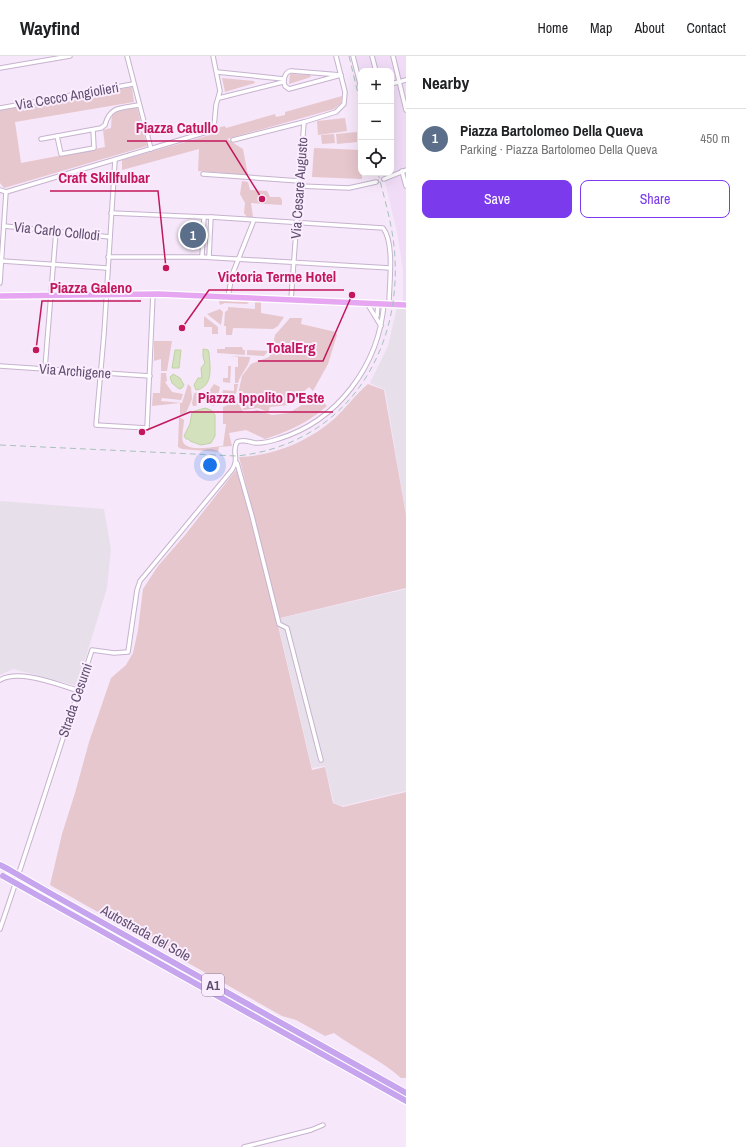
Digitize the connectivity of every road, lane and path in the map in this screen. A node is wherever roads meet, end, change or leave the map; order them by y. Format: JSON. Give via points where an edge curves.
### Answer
{"nodes":[{"id":1,"x":70,"y":56,"type":"edge"},
{"id":2,"x":127,"y":56,"type":"edge"},
{"id":3,"x":213,"y":56,"type":"edge"},
{"id":4,"x":336,"y":56,"type":"edge"},
{"id":5,"x":354,"y":56,"type":"edge"},
{"id":6,"x":372,"y":56,"type":"edge"},
{"id":7,"x":392,"y":56,"type":"edge"},
{"id":8,"x":0,"y":68,"type":"edge"},
{"id":9,"x":375,"y":68,"type":"edge"},
{"id":10,"x":217,"y":72,"type":"junction"},
{"id":11,"x":315,"y":73,"type":"junction"},
{"id":12,"x":358,"y":74,"type":"edge"},
{"id":13,"x":341,"y":75,"type":"junction"},
{"id":14,"x":284,"y":80,"type":"junction"},
{"id":15,"x":406,"y":80,"type":"edge"},
{"id":16,"x":315,"y":82,"type":"junction"},
{"id":17,"x":400,"y":82,"type":"junction"},
{"id":18,"x":394,"y":83,"type":"edge"},
{"id":19,"x":133,"y":84,"type":"junction"},
{"id":20,"x":219,"y":98,"type":"junction"},
{"id":21,"x":138,"y":105,"type":"junction"},
{"id":22,"x":0,"y":108,"type":"edge"},
{"id":23,"x":406,"y":108,"type":"edge"},
{"id":24,"x":304,"y":122,"type":"junction"},
{"id":25,"x":93,"y":130,"type":"junction"},
{"id":26,"x":58,"y":136,"type":"junction"},
{"id":27,"x":41,"y":139,"type":"dead end"},
{"id":28,"x":233,"y":140,"type":"dead end"},
{"id":29,"x":151,"y":150,"type":"junction"},
{"id":30,"x":115,"y":160,"type":"junction"},
{"id":31,"x":404,"y":171,"type":"edge"},
{"id":32,"x":203,"y":174,"type":"dead end"},
{"id":33,"x":384,"y":179,"type":"tunnel mouth"},
{"id":34,"x":299,"y":181,"type":"junction"},
{"id":35,"x":376,"y":182,"type":"tunnel mouth"},
{"id":36,"x":299,"y":186,"type":"junction"},
{"id":37,"x":406,"y":186,"type":"edge"},
{"id":38,"x":0,"y":191,"type":"edge"},
{"id":39,"x":6,"y":192,"type":"junction"},
{"id":40,"x":5,"y":203,"type":"junction"},
{"id":41,"x":0,"y":206,"type":"edge"},
{"id":42,"x":111,"y":213,"type":"junction"},
{"id":43,"x":204,"y":217,"type":"junction"},
{"id":44,"x":211,"y":217,"type":"junction"},
{"id":45,"x":254,"y":220,"type":"junction"},
{"id":46,"x":297,"y":223,"type":"junction"},
{"id":47,"x":4,"y":226,"type":"junction"},
{"id":48,"x":56,"y":231,"type":"junction"},
{"id":49,"x":110,"y":237,"type":"junction"},
{"id":50,"x":202,"y":256,"type":"junction"},
{"id":51,"x":108,"y":257,"type":"junction"},
{"id":52,"x":209,"y":257,"type":"junction"},
{"id":53,"x":238,"y":259,"type":"junction"},
{"id":54,"x":2,"y":261,"type":"junction"},
{"id":55,"x":294,"y":261,"type":"junction"},
{"id":56,"x":53,"y":264,"type":"junction"},
{"id":57,"x":107,"y":268,"type":"junction"},
{"id":58,"x":390,"y":268,"type":"junction"},
{"id":59,"x":0,"y":283,"type":"edge"},
{"id":60,"x":153,"y":294,"type":"junction"},
{"id":61,"x":105,"y":295,"type":"junction"},
{"id":62,"x":0,"y":296,"type":"edge"},
{"id":63,"x":52,"y":296,"type":"junction"},
{"id":64,"x":228,"y":297,"type":"junction"},
{"id":65,"x":291,"y":300,"type":"junction"},
{"id":66,"x":368,"y":303,"type":"junction"},
{"id":67,"x":383,"y":303,"type":"junction"},
{"id":68,"x":406,"y":305,"type":"edge"},
{"id":69,"x":377,"y":319,"type":"junction"},
{"id":70,"x":381,"y":326,"type":"junction"},
{"id":71,"x":0,"y":366,"type":"edge"},
{"id":72,"x":45,"y":368,"type":"junction"},
{"id":73,"x":100,"y":372,"type":"junction"},
{"id":74,"x":150,"y":376,"type":"junction"},
{"id":75,"x":237,"y":463,"type":"junction"},
{"id":76,"x":0,"y":680,"type":"edge"},
{"id":77,"x":77,"y":690,"type":"junction"},
{"id":78,"x":321,"y":760,"type":"dead end"},
{"id":79,"x":0,"y":865,"type":"edge"},
{"id":80,"x":1,"y":875,"type":"edge"},
{"id":81,"x":0,"y":929,"type":"edge"},
{"id":82,"x":406,"y":1093,"type":"edge"},
{"id":83,"x":406,"y":1101,"type":"edge"},
{"id":84,"x":323,"y":1125,"type":"dead end"},
{"id":85,"x":244,"y":1147,"type":"edge"}],
"edges":[{"from":1,"to":8,"type":"street"},
{"from":2,"to":19,"type":"street"},
{"from":3,"to":10,"type":"street"},
{"from":4,"to":13,"type":"street","name":"Via Cesare Augusto"},
{"from":5,"to":12,"type":"street"},
{"from":6,"to":9,"type":"street"},
{"from":7,"to":17,"type":"street"},
{"from":10,"to":14,"type":"street"},
{"from":10,"to":20,"type":"street"},
{"from":11,"to":13,"type":"street"},
{"from":11,"to":14,"type":"street","via":[[288,72]]},
{"from":11,"to":16,"type":"street"},
{"from":13,"to":16,"type":"street"},
{"from":13,"to":24,"type":"street","name":"Via Cesare Augusto","via":[[346,97],[342,107],[332,114]]},
{"from":14,"to":16,"type":"street","via":[[285,86],[289,88]]},
{"from":14,"to":20,"type":"street"},
{"from":15,"to":17,"type":"street"},
{"from":17,"to":18,"type":"street"},
{"from":17,"to":23,"type":"street"},
{"from":19,"to":21,"type":"street"},
{"from":19,"to":22,"type":"street","name":"Via Cecco Angiolieri"},
{"from":20,"to":29,"type":"street","via":[[214,127],[210,131]]},
{"from":21,"to":25,"type":"street","via":[[112,111],[107,116],[104,126]]},
{"from":21,"to":29,"type":"street"},
{"from":24,"to":28,"type":"street"},
{"from":24,"to":34,"type":"street","name":"Via Cesare Augusto"},
{"from":25,"to":26,"type":"street"},
{"from":25,"to":26,"type":"street","via":[[94,148],[61,154]]},
{"from":26,"to":27,"type":"street"},
{"from":29,"to":30,"type":"street"},
{"from":30,"to":39,"type":"street"},
{"from":30,"to":42,"type":"street"},
{"from":31,"to":33,"type":"street"},
{"from":31,"to":37,"type":"street"},
{"from":32,"to":34,"type":"street"},
{"from":34,"to":36,"type":"street","name":"Via Cesare Augusto"},
{"from":35,"to":36,"type":"street","via":[[349,188]]},
{"from":36,"to":46,"type":"street","name":"Via Cesare Augusto"},
{"from":38,"to":39,"type":"street"},
{"from":38,"to":40,"type":"street"},
{"from":39,"to":40,"type":"street"},
{"from":40,"to":41,"type":"street"},
{"from":40,"to":47,"type":"street"},
{"from":42,"to":43,"type":"street"},
{"from":42,"to":49,"type":"street"},
{"from":43,"to":44,"type":"street"},
{"from":43,"to":50,"type":"street"},
{"from":44,"to":45,"type":"street"},
{"from":44,"to":52,"type":"street"},
{"from":45,"to":46,"type":"street"},
{"from":45,"to":53,"type":"street"},
{"from":46,"to":55,"type":"street","name":"Via Cesare Augusto"},
{"from":46,"to":58,"type":"street","via":[[383,228],[388,243]]},
{"from":47,"to":48,"type":"street","name":"Via Carlo Collodi"},
{"from":47,"to":54,"type":"street"},
{"from":48,"to":49,"type":"street","name":"Via Carlo Collodi"},
{"from":48,"to":56,"type":"street"},
{"from":49,"to":51,"type":"street"},
{"from":50,"to":51,"type":"street"},
{"from":50,"to":52,"type":"street"},
{"from":51,"to":57,"type":"street"},
{"from":52,"to":53,"type":"street"},
{"from":53,"to":55,"type":"street"},
{"from":53,"to":64,"type":"street","via":[[230,280]]},
{"from":54,"to":56,"type":"street"},
{"from":54,"to":59,"type":"street"},
{"from":55,"to":58,"type":"street"},
{"from":55,"to":65,"type":"street","name":"Via Cesare Augusto"},
{"from":56,"to":57,"type":"street"},
{"from":56,"to":63,"type":"street"},
{"from":57,"to":61,"type":"street"},
{"from":58,"to":67,"type":"street"},
{"from":60,"to":61,"type":"main road"},
{"from":60,"to":64,"type":"main road"},
{"from":60,"to":74,"type":"street"},
{"from":61,"to":63,"type":"main road"},
{"from":61,"to":73,"type":"street"},
{"from":62,"to":63,"type":"main road"},
{"from":63,"to":72,"type":"street"},
{"from":64,"to":65,"type":"main road"},
{"from":65,"to":66,"type":"main road"},
{"from":66,"to":67,"type":"main road"},
{"from":66,"to":69,"type":"street"},
{"from":67,"to":68,"type":"main road"},
{"from":67,"to":69,"type":"street","via":[[376,309]]},
{"from":67,"to":70,"type":"street"},
{"from":69,"to":70,"type":"street"},
{"from":70,"to":75,"type":"street","via":[[371,357],[339,402],[314,422],[288,436],[261,443],[238,441],[235,447]]},
{"from":71,"to":72,"type":"street","name":"Via Archigene"},
{"from":72,"to":73,"type":"street","name":"Via Archigene"},
{"from":73,"to":74,"type":"street","name":"Via Archigene"},
{"from":73,"to":74,"type":"street","via":[[96,425],[147,428]]},
{"from":75,"to":77,"type":"street","name":"Strada Cesurni","via":[[142,579],[137,590],[128,652],[92,650]]},
{"from":75,"to":78,"type":"street","via":[[279,624],[287,628]]},
{"from":76,"to":77,"type":"street","via":[[20,675]]},
{"from":77,"to":81,"type":"street","name":"Strada Cesurni"},
{"from":79,"to":82,"type":"highway","name":"Autostrada del Sole","number":"A1","bridge":true},
{"from":80,"to":83,"type":"highway","name":"Autostrada del Sole","number":"A1","bridge":true},
{"from":84,"to":85,"type":"street"}]}
